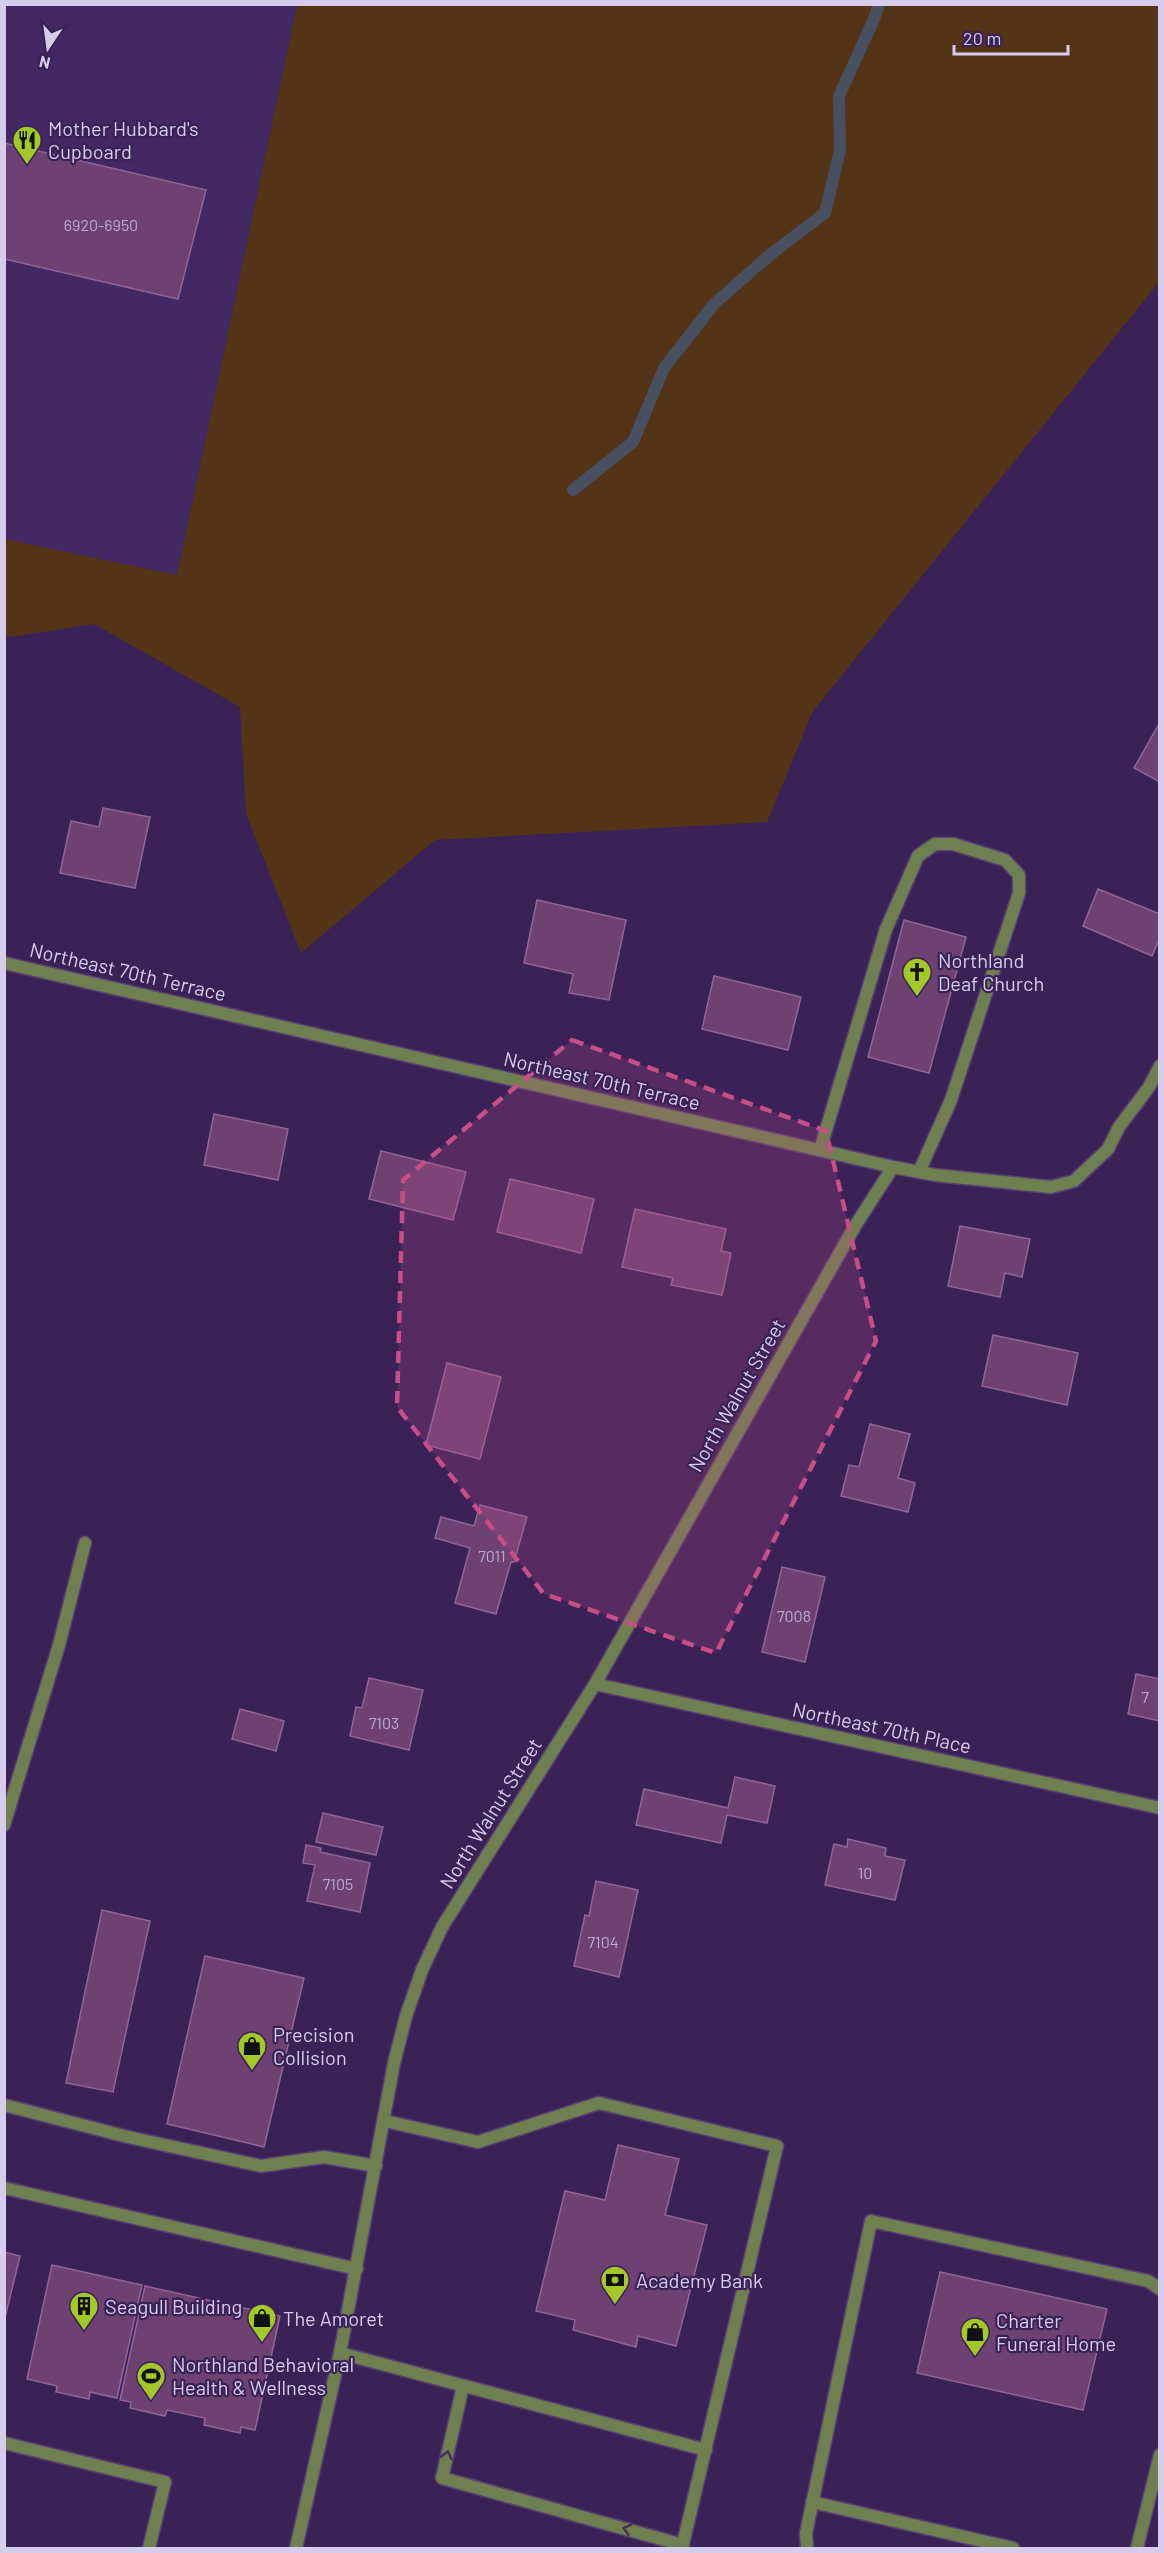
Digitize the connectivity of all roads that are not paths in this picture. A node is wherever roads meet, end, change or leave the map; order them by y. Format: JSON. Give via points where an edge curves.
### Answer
{"nodes":[{"id":1,"x":4,"y":963,"type":"edge"},
{"id":2,"x":1160,"y":1066,"type":"edge"},
{"id":3,"x":820,"y":1150,"type":"junction"},
{"id":4,"x":893,"y":1167,"type":"junction"},
{"id":5,"x":919,"y":1172,"type":"junction"},
{"id":6,"x":85,"y":1543,"type":"dead end"},
{"id":7,"x":595,"y":1684,"type":"junction"},
{"id":8,"x":1160,"y":1808,"type":"edge"},
{"id":9,"x":4,"y":1825,"type":"edge"},
{"id":10,"x":4,"y":2105,"type":"edge"},
{"id":11,"x":385,"y":2121,"type":"junction"},
{"id":12,"x":376,"y":2166,"type":"junction"},
{"id":13,"x":4,"y":2188,"type":"edge"},
{"id":14,"x":357,"y":2269,"type":"junction"},
{"id":15,"x":1160,"y":2289,"type":"edge"},
{"id":16,"x":340,"y":2354,"type":"junction"},
{"id":17,"x":463,"y":2386,"type":"junction"},
{"id":18,"x":4,"y":2443,"type":"edge"},
{"id":19,"x":706,"y":2450,"type":"junction"},
{"id":20,"x":1160,"y":2455,"type":"edge"},
{"id":21,"x":812,"y":2502,"type":"junction"},
{"id":22,"x":683,"y":2547,"type":"edge"},
{"id":23,"x":149,"y":2548,"type":"edge"},
{"id":24,"x":296,"y":2548,"type":"edge"},
{"id":25,"x":807,"y":2548,"type":"edge"},
{"id":26,"x":1013,"y":2548,"type":"edge"},
{"id":27,"x":1137,"y":2548,"type":"edge"}],
"edges":[{"from":1,"to":3,"type":"street","name":"Northeast 70th Terrace"},
{"from":2,"to":5,"type":"street","name":"Northeast 70th Terrace","via":[[1108,1149],[1074,1181],[1051,1187]]},
{"from":3,"to":4,"type":"street","name":"Northeast 70th Terrace"},
{"from":3,"to":5,"type":"street","via":[[886,929],[918,856],[935,844],[953,844],[1005,860],[1019,875],[1019,893],[951,1100]]},
{"from":4,"to":5,"type":"street","name":"Northeast 70th Terrace"},
{"from":4,"to":7,"type":"street","name":"North Walnut Street","via":[[855,1226]]},
{"from":6,"to":9,"type":"street","via":[[59,1645]]},
{"from":7,"to":8,"type":"street","name":"Northeast 70th Place"},
{"from":7,"to":11,"type":"street","name":"North Walnut Street","via":[[442,1927],[406,2016]]},
{"from":10,"to":12,"type":"street","via":[[261,2166],[324,2157]]},
{"from":11,"to":12,"type":"street","name":"North Walnut Street"},
{"from":11,"to":19,"type":"street","via":[[478,2142],[599,2103],[777,2146]]},
{"from":12,"to":14,"type":"street","name":"North Walnut Street"},
{"from":13,"to":14,"type":"street"},
{"from":14,"to":16,"type":"street","name":"North Walnut Street"},
{"from":15,"to":21,"type":"street","via":[[1148,2281],[871,2221]]},
{"from":16,"to":17,"type":"street"},
{"from":16,"to":24,"type":"street","name":"North Walnut Street"},
{"from":17,"to":19,"type":"street"},
{"from":22,"to":17,"type":"street","one_way":true,"via":[[442,2478]]},
{"from":18,"to":23,"type":"street","via":[[165,2482]]},
{"from":19,"to":22,"type":"street"},
{"from":20,"to":27,"type":"street"},
{"from":21,"to":25,"type":"street"},
{"from":21,"to":26,"type":"street"}]}
